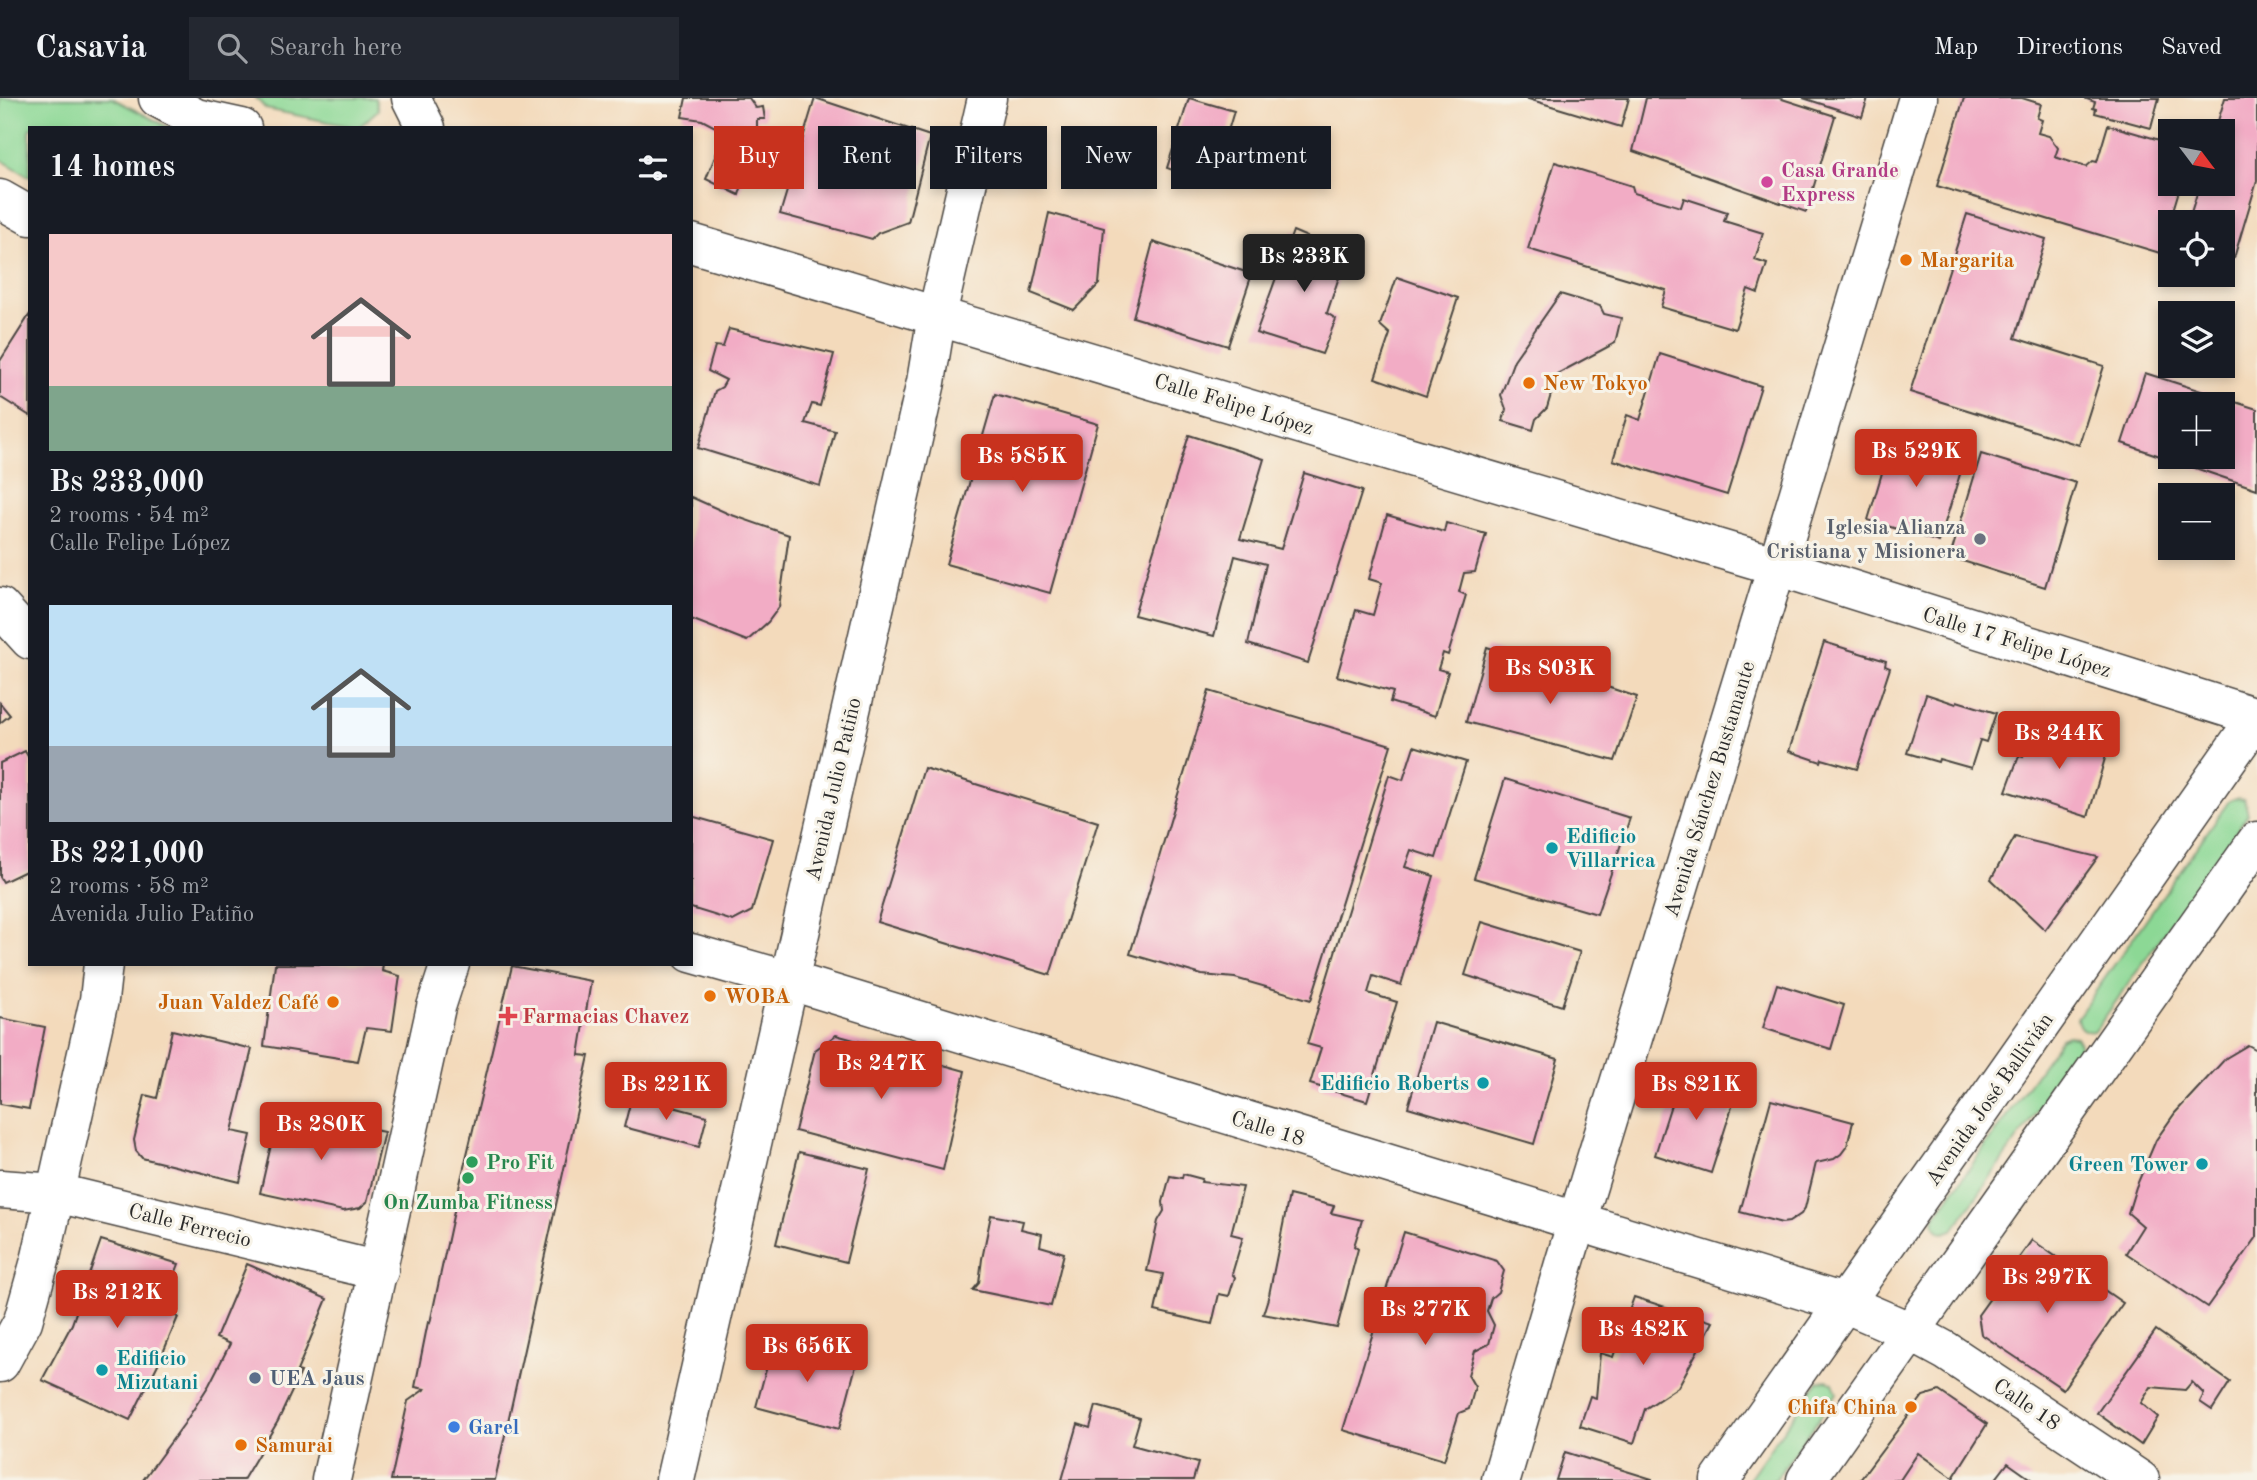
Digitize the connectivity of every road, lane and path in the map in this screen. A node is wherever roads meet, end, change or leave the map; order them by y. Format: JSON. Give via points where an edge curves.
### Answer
{"nodes":[{"id":1,"x":158,"y":98,"type":"edge"},
{"id":2,"x":411,"y":98,"type":"edge"},
{"id":3,"x":987,"y":98,"type":"edge"},
{"id":4,"x":1917,"y":98,"type":"edge"},
{"id":5,"x":202,"y":108,"type":"edge"},
{"id":6,"x":239,"y":126,"type":"edge"},
{"id":7,"x":425,"y":126,"type":"edge"},
{"id":8,"x":0,"y":199,"type":"edge"},
{"id":9,"x":28,"y":215,"type":"edge"},
{"id":10,"x":693,"y":244,"type":"edge"},
{"id":11,"x":937,"y":315,"type":"junction"},
{"id":12,"x":1777,"y":566,"type":"junction"},
{"id":13,"x":0,"y":607,"type":"edge"},
{"id":14,"x":28,"y":638,"type":"edge"},
{"id":15,"x":2257,"y":717,"type":"edge"},
{"id":16,"x":2257,"y":841,"type":"edge"},
{"id":17,"x":693,"y":954,"type":"edge"},
{"id":18,"x":103,"y":966,"type":"edge"},
{"id":19,"x":430,"y":966,"type":"edge"},
{"id":20,"x":449,"y":966,"type":"edge"},
{"id":21,"x":789,"y":981,"type":"junction"},
{"id":22,"x":436,"y":1007,"type":"junction"},
{"id":23,"x":0,"y":1189,"type":"edge"},
{"id":24,"x":57,"y":1193,"type":"junction"},
{"id":25,"x":1576,"y":1222,"type":"junction"},
{"id":26,"x":379,"y":1271,"type":"junction"},
{"id":27,"x":1844,"y":1303,"type":"junction"},
{"id":28,"x":1911,"y":1332,"type":"junction"},
{"id":29,"x":0,"y":1363,"type":"edge"},
{"id":30,"x":331,"y":1480,"type":"edge"},
{"id":31,"x":675,"y":1480,"type":"edge"},
{"id":32,"x":1501,"y":1480,"type":"edge"},
{"id":33,"x":1720,"y":1480,"type":"edge"},
{"id":34,"x":1806,"y":1480,"type":"edge"},
{"id":35,"x":2140,"y":1480,"type":"edge"}],
"edges":[{"from":1,"to":5,"type":"street"},
{"from":2,"to":7,"type":"street"},
{"from":3,"to":11,"type":"street","name":"Avenida Julio Patiño"},
{"from":4,"to":12,"type":"street","name":"Avenida Sánchez Bustamante"},
{"from":5,"to":6,"type":"street"},
{"from":8,"to":9,"type":"street"},
{"from":10,"to":11,"type":"street","name":"Calle Felipe López"},
{"from":11,"to":12,"type":"street","name":"Calle Felipe López"},
{"from":11,"to":21,"type":"street","name":"Avenida Julio Patiño","via":[[923,396]]},
{"from":12,"to":15,"type":"street","name":"Calle 17 Felipe López"},
{"from":12,"to":25,"type":"street","name":"Avenida Sánchez Bustamante"},
{"from":13,"to":14,"type":"street"},
{"from":15,"to":27,"type":"street","name":"Avenida José Ballivián"},
{"from":16,"to":28,"type":"street"},
{"from":17,"to":21,"type":"street","name":"Calle 18"},
{"from":18,"to":24,"type":"street"},
{"from":19,"to":22,"type":"street"},
{"from":20,"to":22,"type":"street"},
{"from":21,"to":25,"type":"street","name":"Calle 18"},
{"from":21,"to":31,"type":"street","name":"Avenida Julio Patiño"},
{"from":22,"to":26,"type":"street"},
{"from":23,"to":24,"type":"street","name":"Calle Ferrecio"},
{"from":24,"to":26,"type":"street","name":"Calle Ferrecio"},
{"from":24,"to":29,"type":"street","via":[[23,1321]]},
{"from":25,"to":27,"type":"street","name":"Calle 18"},
{"from":25,"to":32,"type":"street","name":"Avenida Sánchez Bustamante"},
{"from":26,"to":30,"type":"street"},
{"from":27,"to":28,"type":"street","name":"Calle 18"},
{"from":27,"to":33,"type":"street","name":"Avenida José Ballivián"},
{"from":28,"to":34,"type":"street"},
{"from":28,"to":35,"type":"street","name":"Calle 18"}]}
